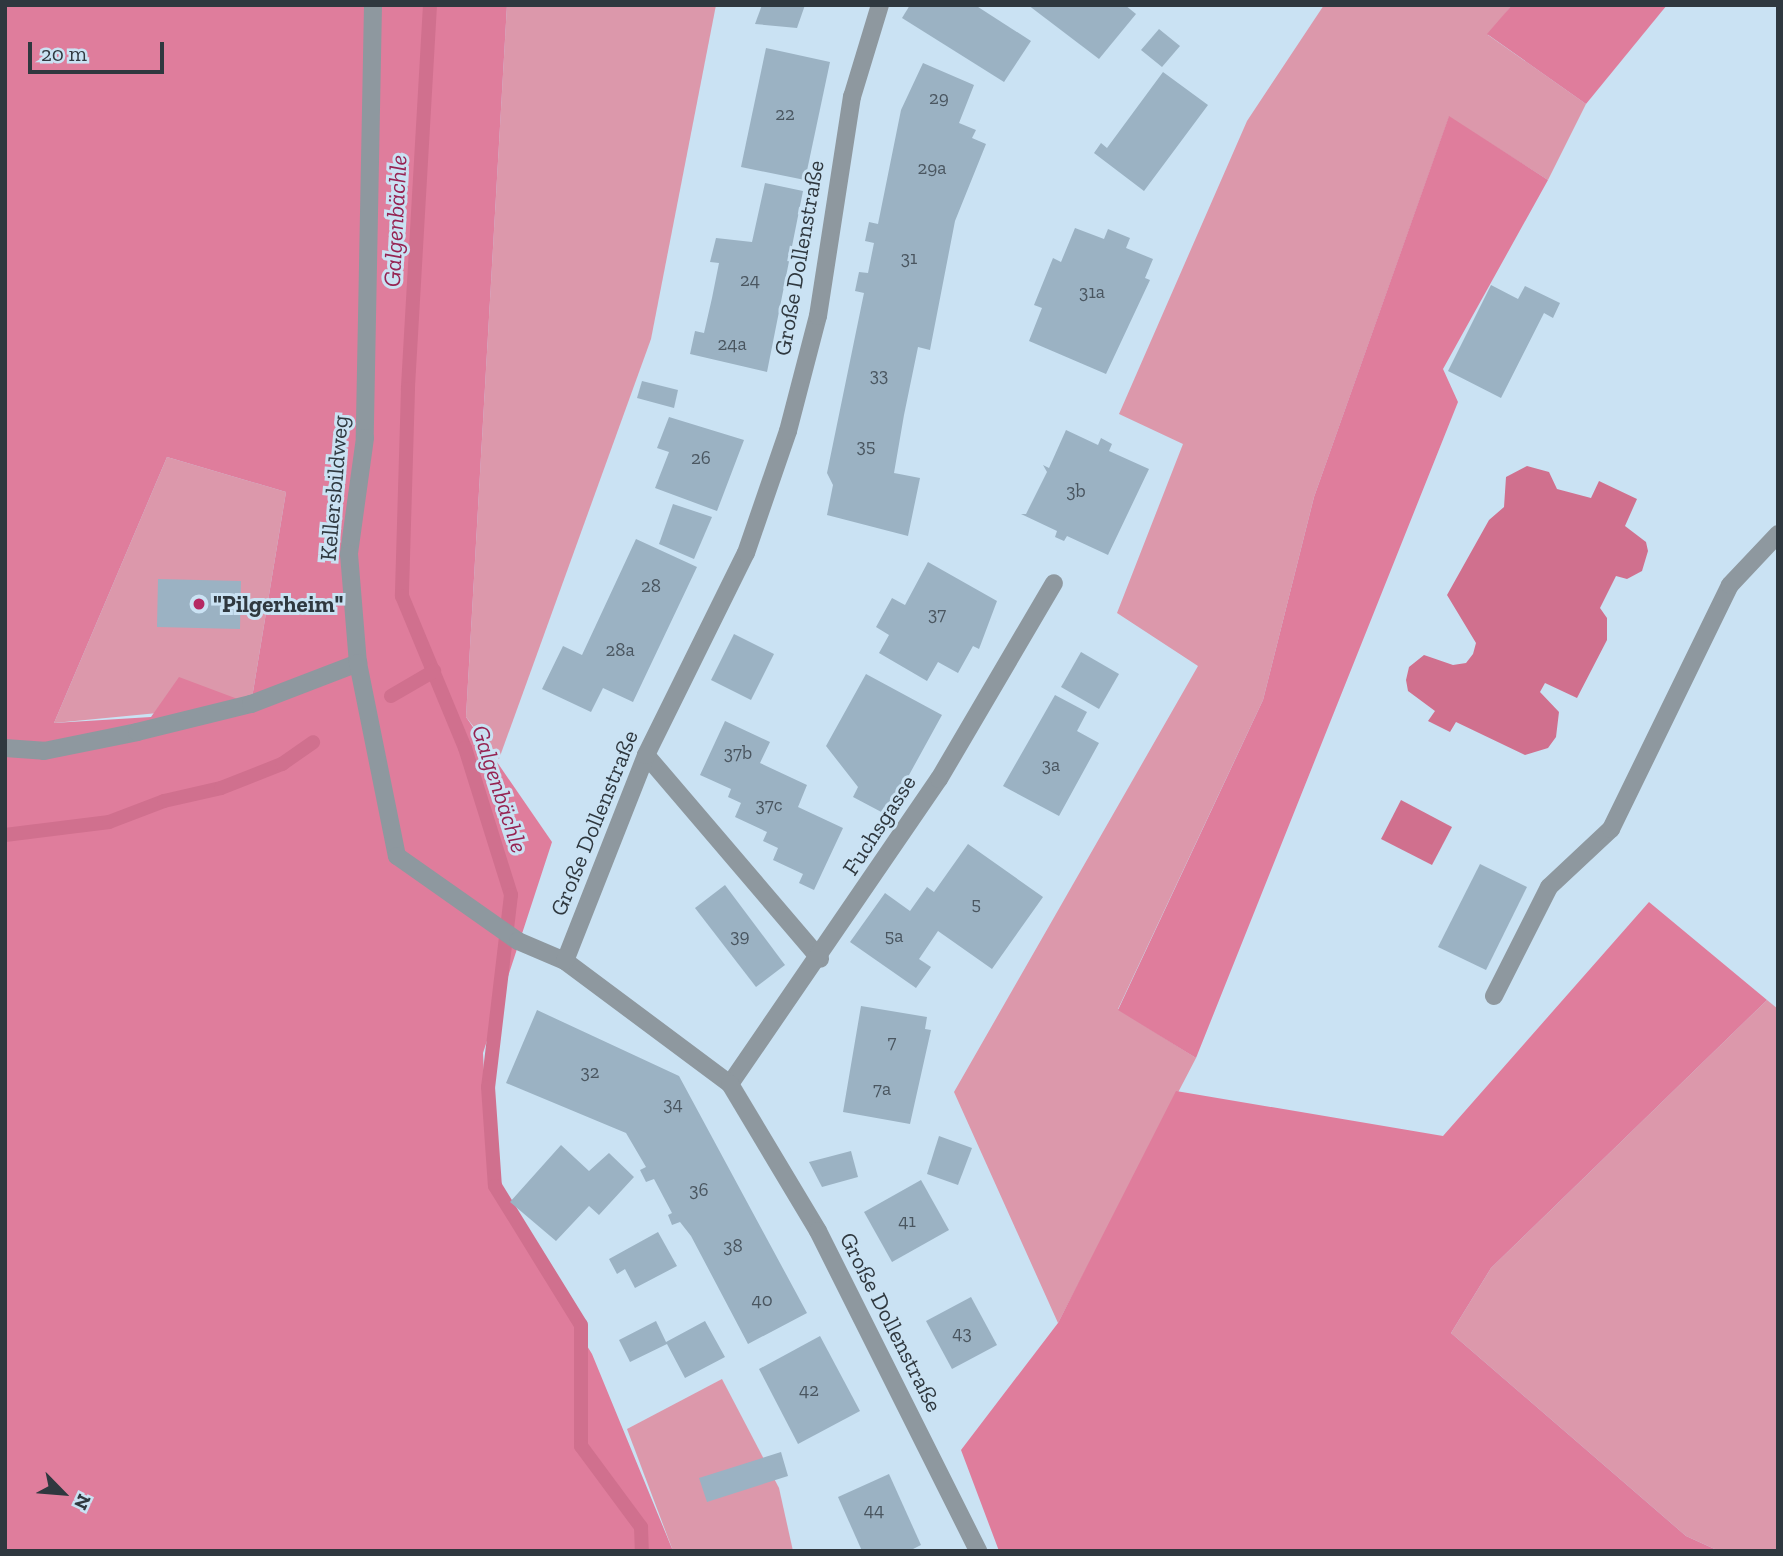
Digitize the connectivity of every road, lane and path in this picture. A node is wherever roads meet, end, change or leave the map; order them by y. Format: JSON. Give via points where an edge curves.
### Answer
{"nodes":[{"id":1,"x":373,"y":5,"type":"edge"},
{"id":2,"x":880,"y":5,"type":"edge"},
{"id":3,"x":1778,"y":534,"type":"edge"},
{"id":4,"x":1054,"y":583,"type":"dead end"},
{"id":5,"x":358,"y":663,"type":"junction"},
{"id":6,"x":5,"y":748,"type":"edge"},
{"id":7,"x":646,"y":755,"type":"junction"},
{"id":8,"x":820,"y":959,"type":"junction"},
{"id":9,"x":565,"y":961,"type":"junction"},
{"id":10,"x":1494,"y":996,"type":"dead end"},
{"id":11,"x":730,"y":1084,"type":"junction"},
{"id":12,"x":978,"y":1551,"type":"edge"}],
"edges":[{"from":1,"to":5,"type":"street","name":"Kellersbildweg","via":[[365,438],[349,554]]},
{"from":2,"to":7,"type":"street","name":"Große Dollenstraße","via":[[852,97],[818,316],[788,431],[746,553]]},
{"from":3,"to":10,"type":"street","via":[[1730,585],[1611,829],[1549,887]]},
{"from":4,"to":8,"type":"street","name":"Fuchsgasse","via":[[939,779]]},
{"from":5,"to":6,"type":"street","via":[[251,704],[137,732],[44,751]]},
{"from":5,"to":9,"type":"street","name":"Kellersbildweg","via":[[397,856],[518,942]]},
{"from":7,"to":8,"type":"street"},
{"from":7,"to":9,"type":"street","name":"Große Dollenstraße"},
{"from":8,"to":11,"type":"street","name":"Fuchsgasse"},
{"from":9,"to":11,"type":"street","name":"Große Dollenstraße"},
{"from":11,"to":12,"type":"street","name":"Große Dollenstraße","via":[[818,1231]]}]}
